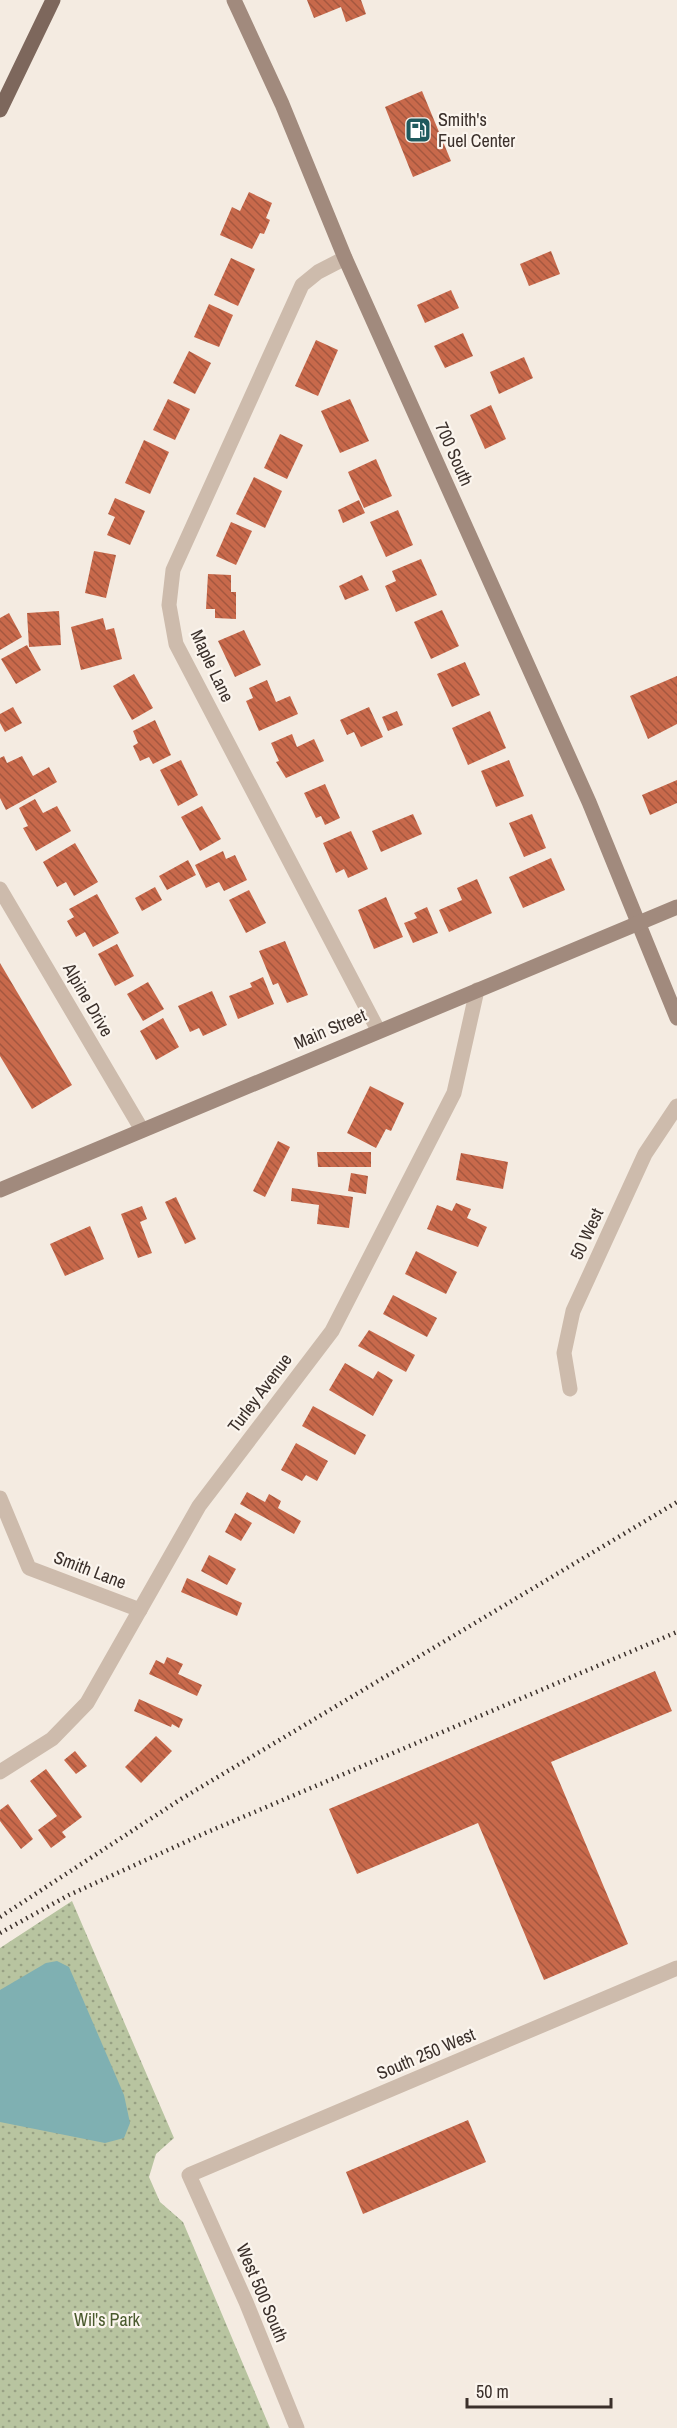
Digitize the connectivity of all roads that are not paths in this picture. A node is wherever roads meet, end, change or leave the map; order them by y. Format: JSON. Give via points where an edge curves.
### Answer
{"nodes":[{"id":1,"x":53,"y":0,"type":"edge"},
{"id":2,"x":234,"y":0,"type":"edge"},
{"id":3,"x":0,"y":110,"type":"edge"},
{"id":4,"x":345,"y":258,"type":"junction"},
{"id":5,"x":0,"y":889,"type":"edge"},
{"id":6,"x":677,"y":907,"type":"edge"},
{"id":7,"x":638,"y":924,"type":"junction"},
{"id":8,"x":477,"y":990,"type":"junction"},
{"id":9,"x":677,"y":1018,"type":"edge"},
{"id":10,"x":378,"y":1030,"type":"junction"},
{"id":11,"x":677,"y":1106,"type":"edge"},
{"id":12,"x":142,"y":1130,"type":"junction"},
{"id":13,"x":0,"y":1190,"type":"edge"},
{"id":14,"x":570,"y":1389,"type":"dead end"},
{"id":15,"x":0,"y":1498,"type":"edge"},
{"id":16,"x":140,"y":1610,"type":"junction"},
{"id":17,"x":0,"y":1772,"type":"edge"},
{"id":18,"x":677,"y":1968,"type":"edge"},
{"id":19,"x":189,"y":2175,"type":"joint"},
{"id":20,"x":297,"y":2428,"type":"edge"}],
"edges":[{"from":1,"to":3,"type":"main road"},
{"from":2,"to":4,"type":"street","name":"700 South"},
{"from":4,"to":7,"type":"street","name":"700 South","via":[[589,802]]},
{"from":4,"to":10,"type":"street","name":"Maple Lane","via":[[302,285],[172,570],[169,605],[176,644]]},
{"from":5,"to":12,"type":"street","name":"Alpine Drive"},
{"from":6,"to":7,"type":"street","name":"Main Street"},
{"from":7,"to":8,"type":"street","name":"Main Street"},
{"from":7,"to":9,"type":"street","name":"700 South"},
{"from":8,"to":10,"type":"street","name":"Main Street"},
{"from":8,"to":16,"type":"street","name":"Turley Avenue","via":[[454,1093],[332,1330],[199,1506]]},
{"from":10,"to":12,"type":"street","name":"Main Street"},
{"from":11,"to":14,"type":"street","name":"50 West","via":[[645,1154],[573,1311],[564,1353]]},
{"from":12,"to":13,"type":"street","name":"Main Street"},
{"from":15,"to":16,"type":"street","name":"Smith Lane","via":[[29,1568]]},
{"from":16,"to":17,"type":"street","name":"Turley Avenue","via":[[97,1689],[72,1721],[52,1739]]},
{"from":18,"to":19,"type":"street","name":"South 250 West"},
{"from":19,"to":20,"type":"street","name":"West 500 South"}]}
